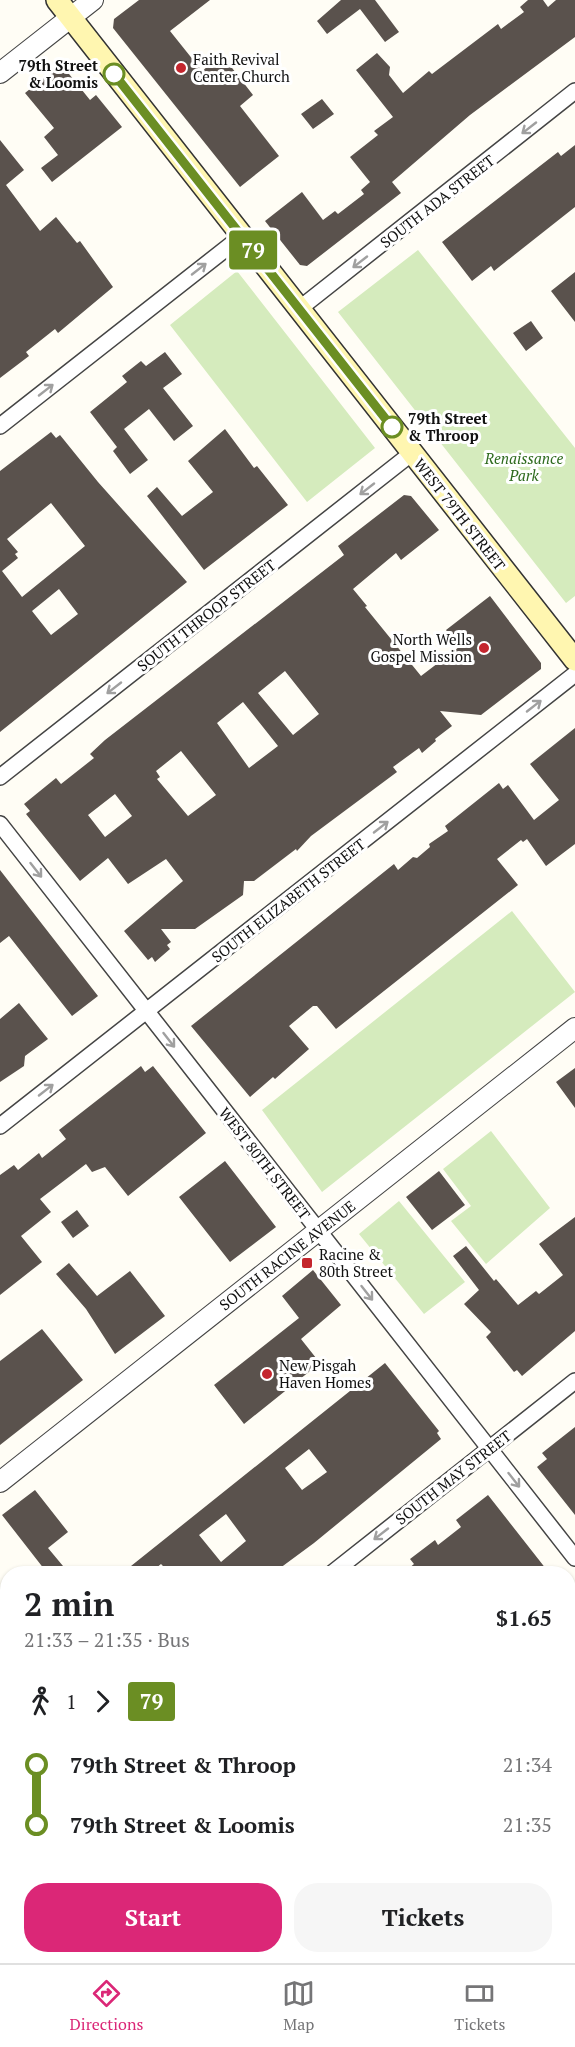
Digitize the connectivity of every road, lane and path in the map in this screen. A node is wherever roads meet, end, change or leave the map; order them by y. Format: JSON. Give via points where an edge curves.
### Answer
{"nodes":[{"id":1,"x":57,"y":0,"type":"edge"},
{"id":2,"x":93,"y":0,"type":"edge"},
{"id":3,"x":71,"y":17,"type":"junction"},
{"id":4,"x":0,"y":73,"type":"edge"},
{"id":5,"x":575,"y":92,"type":"edge"},
{"id":6,"x":242,"y":236,"type":"junction"},
{"id":7,"x":299,"y":309,"type":"junction"},
{"id":8,"x":0,"y":426,"type":"edge"},
{"id":9,"x":412,"y":453,"type":"junction"},
{"id":10,"x":575,"y":660,"type":"edge"},
{"id":11,"x":575,"y":674,"type":"edge"},
{"id":12,"x":0,"y":777,"type":"edge"},
{"id":13,"x":0,"y":824,"type":"edge"},
{"id":14,"x":146,"y":1011,"type":"junction"},
{"id":15,"x":575,"y":1028,"type":"edge"},
{"id":16,"x":0,"y":1126,"type":"edge"},
{"id":17,"x":318,"y":1231,"type":"junction"},
{"id":18,"x":575,"y":1381,"type":"edge"},
{"id":19,"x":489,"y":1449,"type":"junction"},
{"id":20,"x":0,"y":1482,"type":"edge"},
{"id":21,"x":575,"y":1558,"type":"edge"},
{"id":22,"x":341,"y":1566,"type":"edge"}],
"edges":[{"from":1,"to":3,"type":"main road","name":"WEST 79TH STREET"},
{"from":2,"to":3,"type":"street"},
{"from":3,"to":4,"type":"street"},
{"from":3,"to":6,"type":"main road","name":"WEST 79TH STREET"},
{"from":5,"to":7,"type":"street","name":"SOUTH ADA STREET","one_way":true},
{"from":6,"to":7,"type":"main road","name":"WEST 79TH STREET"},
{"from":8,"to":6,"type":"street","one_way":true},
{"from":7,"to":9,"type":"main road","name":"WEST 79TH STREET"},
{"from":9,"to":10,"type":"main road","name":"WEST 79TH STREET"},
{"from":9,"to":12,"type":"street","name":"SOUTH THROOP STREET","one_way":true},
{"from":14,"to":11,"type":"street","name":"SOUTH ELIZABETH STREET","one_way":true},
{"from":13,"to":14,"type":"street","name":"WEST 80TH STREET","one_way":true},
{"from":16,"to":14,"type":"street","name":"SOUTH ELIZABETH STREET","one_way":true},
{"from":14,"to":17,"type":"street","name":"WEST 80TH STREET","one_way":true},
{"from":15,"to":17,"type":"street","name":"SOUTH RACINE AVENUE"},
{"from":17,"to":19,"type":"street","name":"WEST 80TH STREET","one_way":true},
{"from":17,"to":20,"type":"street","name":"SOUTH RACINE AVENUE"},
{"from":18,"to":19,"type":"street","name":"SOUTH MAY STREET"},
{"from":19,"to":21,"type":"street","name":"WEST 80TH STREET","one_way":true},
{"from":19,"to":22,"type":"street","name":"SOUTH MAY STREET","one_way":true}]}
